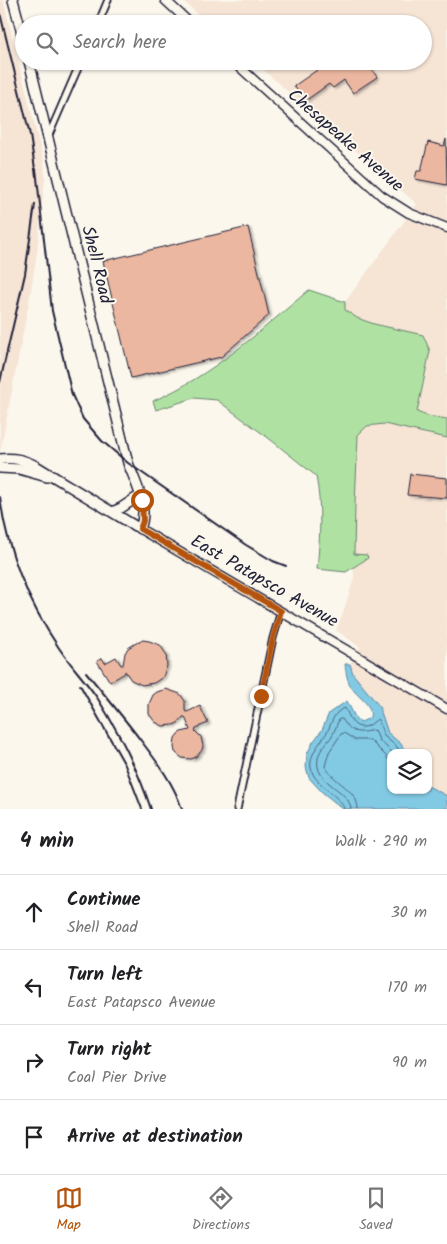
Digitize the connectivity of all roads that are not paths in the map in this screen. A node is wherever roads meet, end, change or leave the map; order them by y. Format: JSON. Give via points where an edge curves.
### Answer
{"nodes":[{"id":1,"x":13,"y":0,"type":"edge"},
{"id":2,"x":108,"y":0,"type":"edge"},
{"id":3,"x":165,"y":0,"type":"edge"},
{"id":4,"x":17,"y":15,"type":"edge"},
{"id":5,"x":102,"y":15,"type":"edge"},
{"id":6,"x":182,"y":15,"type":"edge"},
{"id":7,"x":31,"y":70,"type":"edge"},
{"id":8,"x":77,"y":70,"type":"edge"},
{"id":9,"x":243,"y":70,"type":"edge"},
{"id":10,"x":48,"y":136,"type":"junction"},
{"id":11,"x":447,"y":228,"type":"edge"},
{"id":12,"x":0,"y":458,"type":"edge"},
{"id":13,"x":0,"y":468,"type":"edge"},
{"id":14,"x":133,"y":476,"type":"junction"},
{"id":15,"x":64,"y":484,"type":"junction"},
{"id":16,"x":136,"y":498,"type":"junction"},
{"id":17,"x":112,"y":512,"type":"junction"},
{"id":18,"x":138,"y":527,"type":"junction"},
{"id":19,"x":281,"y":611,"type":"junction"},
{"id":20,"x":447,"y":709,"type":"edge"},
{"id":21,"x":238,"y":809,"type":"edge"}],
"edges":[{"from":1,"to":4,"type":"main road"},
{"from":2,"to":5,"type":"street"},
{"from":3,"to":6,"type":"street"},
{"from":7,"to":10,"type":"main road","name":"Shell Road"},
{"from":8,"to":10,"type":"street"},
{"from":9,"to":11,"type":"street","name":"Chesapeake Avenue","via":[[382,196],[409,213]]},
{"from":10,"to":14,"type":"main road","name":"Shell Road"},
{"from":12,"to":15,"type":"main road","name":"East Patapsco Avenue","via":[[28,462]]},
{"from":13,"to":15,"type":"main road","name":"East Patapsco Avenue","via":[[28,470]]},
{"from":14,"to":16,"type":"main road","name":"Shell Road"},
{"from":14,"to":18,"type":"main road","name":"Shell Road","via":[[142,500],[143,521]]},
{"from":15,"to":17,"type":"main road","name":"East Patapsco Avenue"},
{"from":16,"to":17,"type":"main road"},
{"from":16,"to":18,"type":"main road","name":"Shell Road"},
{"from":17,"to":18,"type":"main road","name":"East Patapsco Avenue"},
{"from":18,"to":19,"type":"street","name":"East Patapsco Avenue"},
{"from":19,"to":20,"type":"street","name":"East Patapsco Avenue"},
{"from":19,"to":21,"type":"street"}]}
